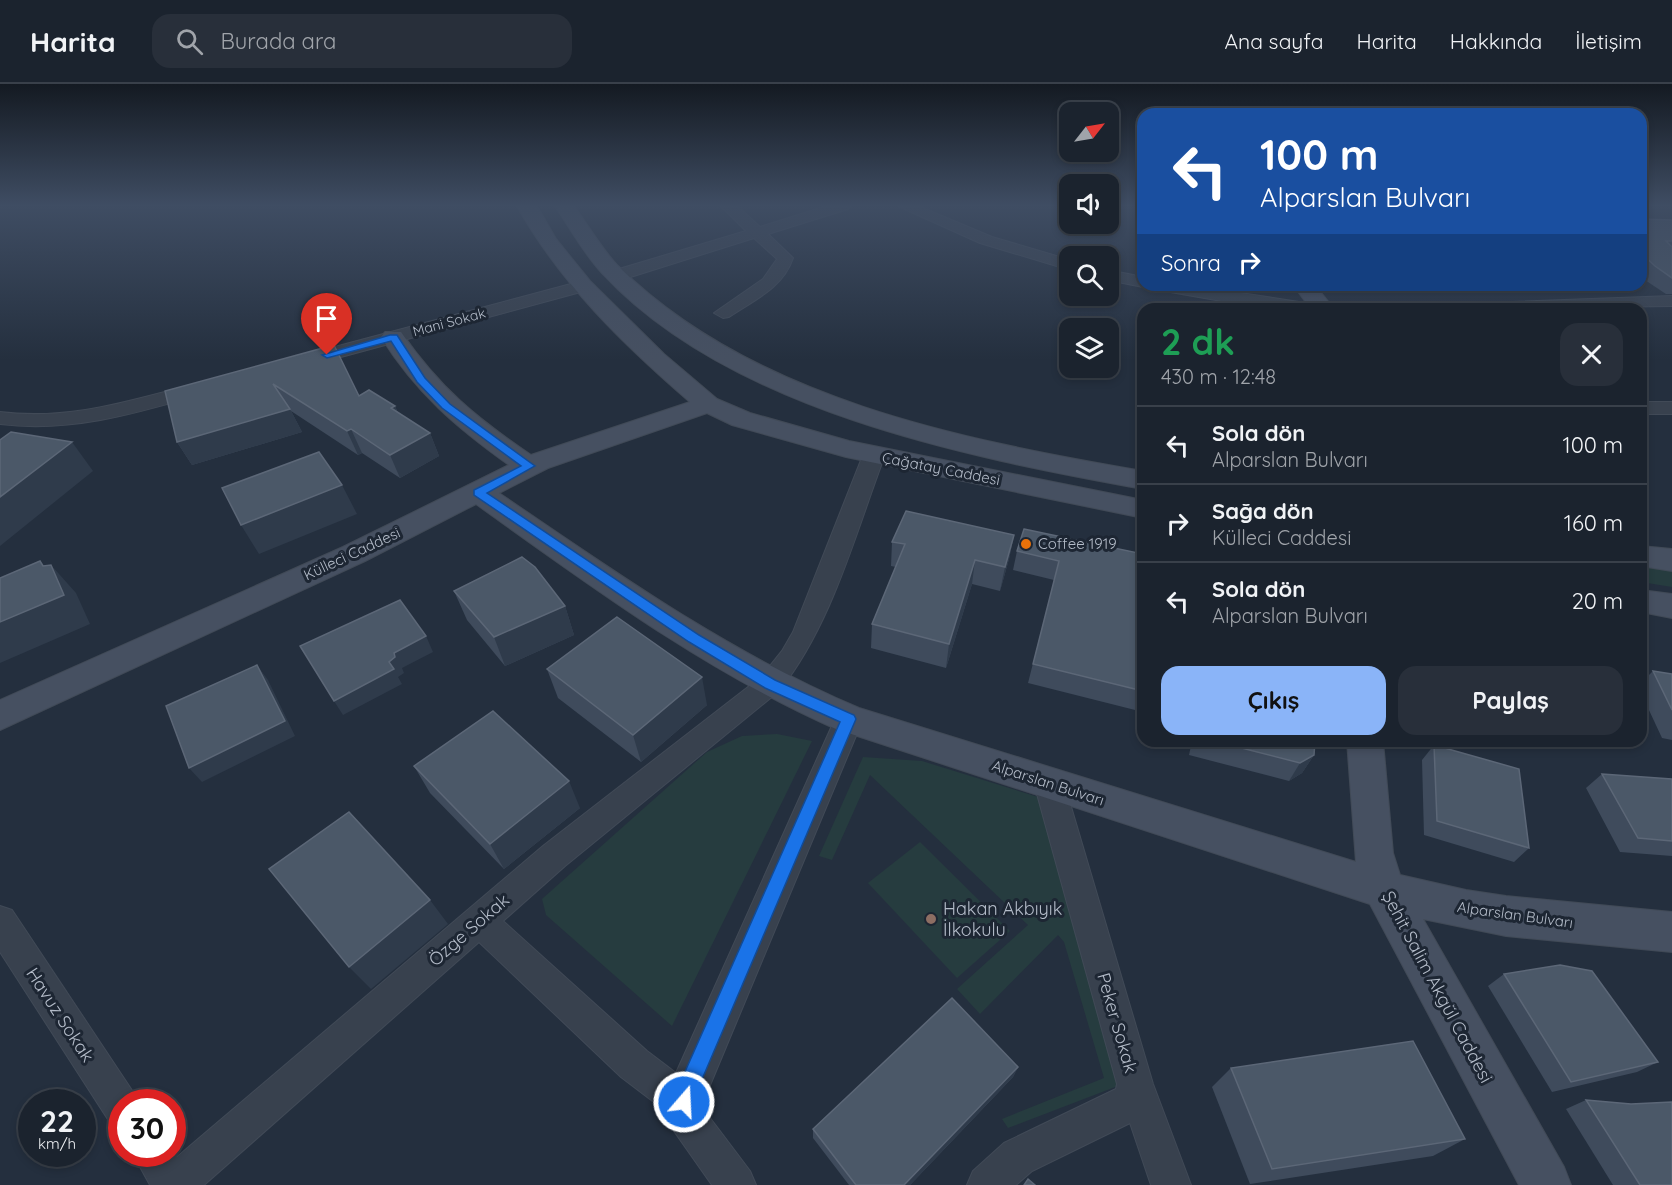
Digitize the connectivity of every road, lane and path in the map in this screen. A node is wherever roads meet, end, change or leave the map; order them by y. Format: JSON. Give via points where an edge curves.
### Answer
{"nodes":[{"id":1,"x":559,"y":257,"type":"edge"},
{"id":2,"x":599,"y":257,"type":"edge"},
{"id":3,"x":675,"y":257,"type":"edge"},
{"id":4,"x":784,"y":257,"type":"edge"},
{"id":5,"x":1044,"y":257,"type":"edge"},
{"id":6,"x":1059,"y":262,"type":"edge"},
{"id":7,"x":615,"y":276,"type":"junction"},
{"id":8,"x":1119,"y":277,"type":"edge"},
{"id":9,"x":1137,"y":281,"type":"edge"},
{"id":10,"x":582,"y":286,"type":"junction"},
{"id":11,"x":1194,"y":291,"type":"edge"},
{"id":12,"x":1309,"y":291,"type":"edge"},
{"id":13,"x":1629,"y":291,"type":"edge"},
{"id":14,"x":1643,"y":301,"type":"junction"},
{"id":15,"x":1262,"y":303,"type":"edge"},
{"id":16,"x":1318,"y":303,"type":"edge"},
{"id":17,"x":1597,"y":303,"type":"edge"},
{"id":18,"x":1669,"y":309,"type":"edge"},
{"id":19,"x":723,"y":313,"type":"dead end"},
{"id":20,"x":393,"y":337,"type":"junction"},
{"id":21,"x":738,"y":362,"type":"junction"},
{"id":22,"x":283,"y":367,"type":"edge"},
{"id":23,"x":217,"y":384,"type":"edge"},
{"id":24,"x":783,"y":384,"type":"junction"},
{"id":25,"x":700,"y":398,"type":"junction"},
{"id":26,"x":1647,"y":408,"type":"edge"},
{"id":27,"x":1672,"y":408,"type":"edge"},
{"id":28,"x":0,"y":418,"type":"edge"},
{"id":29,"x":741,"y":418,"type":"junction"},
{"id":30,"x":46,"y":424,"type":"junction"},
{"id":31,"x":28,"y":438,"type":"edge"},
{"id":32,"x":874,"y":455,"type":"junction"},
{"id":33,"x":529,"y":466,"type":"junction"},
{"id":34,"x":1137,"y":479,"type":"edge"},
{"id":35,"x":478,"y":492,"type":"junction"},
{"id":36,"x":1137,"y":508,"type":"edge"},
{"id":37,"x":1647,"y":557,"type":"edge"},
{"id":38,"x":1672,"y":560,"type":"edge"},
{"id":39,"x":1647,"y":602,"type":"edge"},
{"id":40,"x":1672,"y":606,"type":"edge"},
{"id":41,"x":770,"y":684,"type":"junction"},
{"id":42,"x":0,"y":716,"type":"edge"},
{"id":43,"x":849,"y":719,"type":"junction"},
{"id":44,"x":1365,"y":747,"type":"edge"},
{"id":45,"x":1049,"y":783,"type":"junction"},
{"id":46,"x":1384,"y":890,"type":"junction"},
{"id":47,"x":0,"y":921,"type":"edge"},
{"id":48,"x":479,"y":921,"type":"junction"},
{"id":49,"x":1672,"y":932,"type":"edge"},
{"id":50,"x":1135,"y":1084,"type":"junction"},
{"id":51,"x":109,"y":1089,"type":"edge"},
{"id":52,"x":684,"y":1102,"type":"junction"},
{"id":53,"x":161,"y":1167,"type":"edge"},
{"id":54,"x":174,"y":1185,"type":"edge"},
{"id":55,"x":736,"y":1185,"type":"edge"},
{"id":56,"x":987,"y":1185,"type":"edge"},
{"id":57,"x":1171,"y":1185,"type":"edge"},
{"id":58,"x":1546,"y":1185,"type":"edge"}],
"edges":[{"from":1,"to":10,"type":"main road","name":"Çağatay Caddesi"},
{"from":2,"to":7,"type":"main road","name":"Çağatay Caddesi"},
{"from":3,"to":7,"type":"street"},
{"from":4,"to":19,"type":"street","via":[[783,268]]},
{"from":5,"to":6,"type":"street"},
{"from":7,"to":21,"type":"main road","name":"Çağatay Caddesi","via":[[667,320]]},
{"from":8,"to":9,"type":"street"},
{"from":10,"to":20,"type":"street","name":"Mani Sokak"},
{"from":10,"to":25,"type":"main road","name":"Çağatay Caddesi"},
{"from":11,"to":15,"type":"street"},
{"from":12,"to":16,"type":"main road"},
{"from":13,"to":14,"type":"street"},
{"from":14,"to":17,"type":"street"},
{"from":14,"to":18,"type":"street"},
{"from":20,"to":22,"type":"street","name":"Mani Sokak"},
{"from":20,"to":33,"type":"main road","via":[[421,380],[446,406]]},
{"from":21,"to":24,"type":"main road","name":"Çağatay Caddesi"},
{"from":21,"to":25,"type":"main road","via":[[704,378]]},
{"from":23,"to":30,"type":"street","via":[[115,413]]},
{"from":24,"to":29,"type":"main road","via":[[762,409]]},
{"from":24,"to":34,"type":"main road","name":"Çağatay Caddesi","via":[[966,443]]},
{"from":25,"to":29,"type":"main road","name":"Çağatay Caddesi"},
{"from":25,"to":33,"type":"main road","name":"Külleci Caddesi"},
{"from":26,"to":27,"type":"street"},
{"from":28,"to":30,"type":"street"},
{"from":29,"to":32,"type":"main road","name":"Çağatay Caddesi"},
{"from":30,"to":31,"type":"street"},
{"from":32,"to":36,"type":"main road","name":"Çağatay Caddesi"},
{"from":32,"to":41,"type":"street","name":"Özge Sokak","via":[[805,633]]},
{"from":33,"to":35,"type":"main road","name":"Külleci Caddesi"},
{"from":35,"to":41,"type":"main road","name":"Alparslan Bulvarı","via":[[624,593]]},
{"from":35,"to":42,"type":"main road","name":"Külleci Caddesi","via":[[354,554]]},
{"from":37,"to":38,"type":"main road"},
{"from":39,"to":40,"type":"main road"},
{"from":41,"to":43,"type":"main road","name":"Alparslan Bulvarı"},
{"from":41,"to":48,"type":"street","name":"Özge Sokak","via":[[554,856]]},
{"from":43,"to":45,"type":"main road","name":"Alparslan Bulvarı"},
{"from":43,"to":52,"type":"street"},
{"from":44,"to":46,"type":"main road","name":"Şehit Salim Akgül Caddesi","via":[[1373,853]]},
{"from":45,"to":46,"type":"main road","name":"Alparslan Bulvarı"},
{"from":45,"to":50,"type":"street","name":"Peker Sokak"},
{"from":46,"to":49,"type":"main road","name":"Alparslan Bulvarı","via":[[1506,916]]},
{"from":46,"to":58,"type":"main road","name":"Şehit Salim Akgül Caddesi"},
{"from":47,"to":51,"type":"street","name":"Havuz Sokak"},
{"from":48,"to":52,"type":"street","via":[[634,1064]]},
{"from":48,"to":54,"type":"street","name":"Özge Sokak"},
{"from":50,"to":56,"type":"street","name":"Peker Sokak","via":[[1127,1105],[1033,1148],[1006,1165]]},
{"from":50,"to":57,"type":"street"},
{"from":52,"to":55,"type":"street","via":[[687,1118]]},
{"from":53,"to":54,"type":"street"}]}
